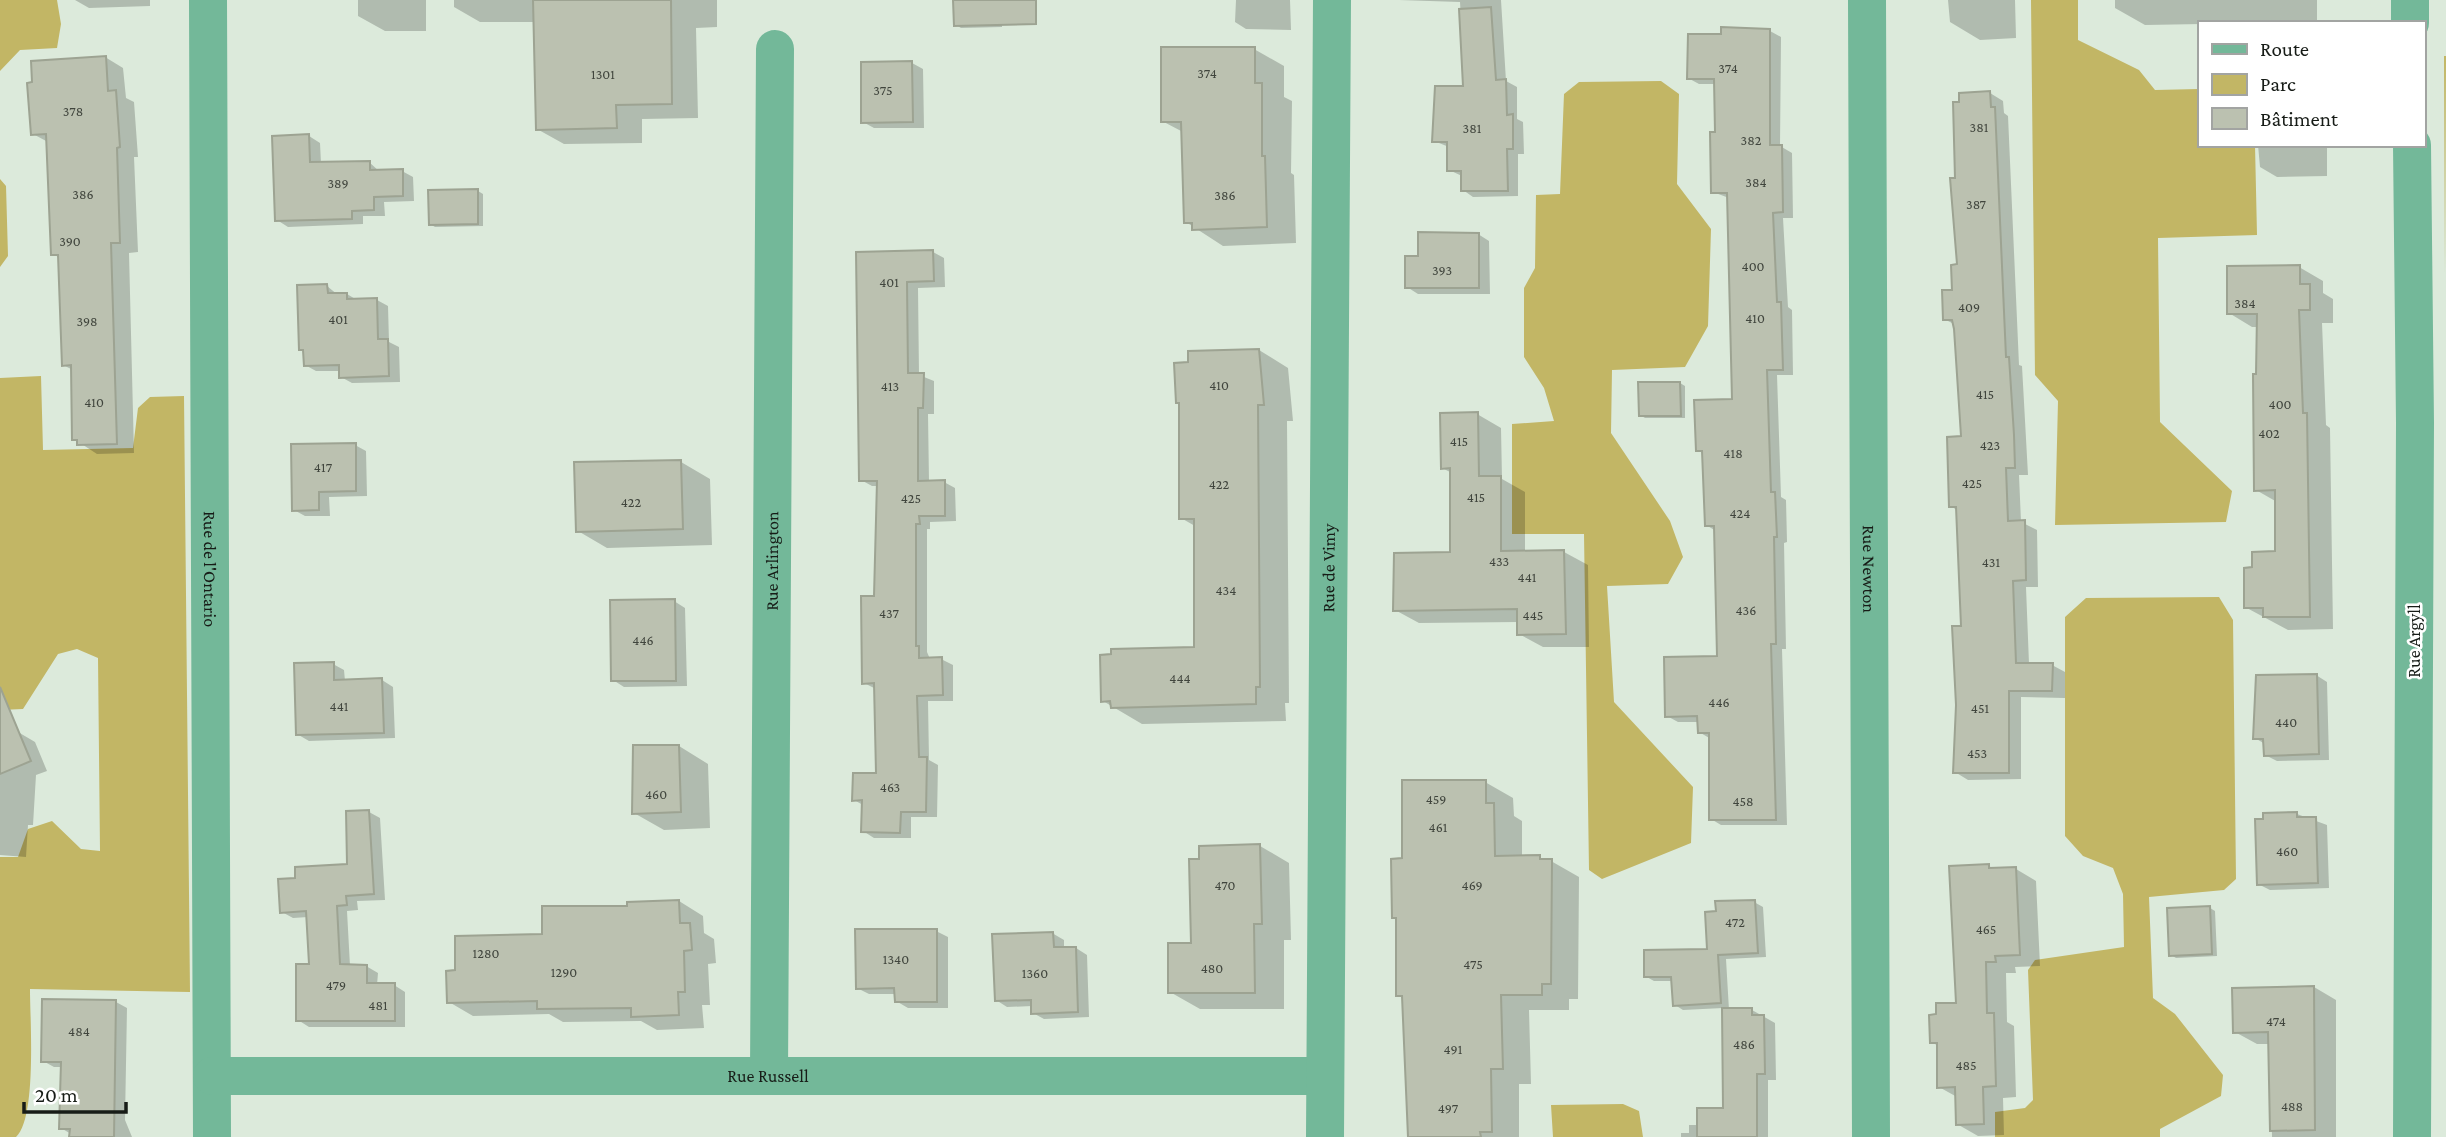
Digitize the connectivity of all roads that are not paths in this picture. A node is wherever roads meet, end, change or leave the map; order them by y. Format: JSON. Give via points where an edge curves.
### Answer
{"nodes":[{"id":1,"x":208,"y":0,"type":"edge"},
{"id":2,"x":1332,"y":0,"type":"edge"},
{"id":3,"x":1867,"y":0,"type":"edge"},
{"id":4,"x":2410,"y":0,"type":"edge"},
{"id":5,"x":2410,"y":21,"type":"edge"},
{"id":6,"x":775,"y":49,"type":"dead end"},
{"id":7,"x":2412,"y":147,"type":"edge"},
{"id":8,"x":769,"y":1074,"type":"junction"},
{"id":9,"x":212,"y":1076,"type":"junction"},
{"id":10,"x":1325,"y":1076,"type":"junction"},
{"id":11,"x":212,"y":1137,"type":"edge"},
{"id":12,"x":1325,"y":1137,"type":"edge"},
{"id":13,"x":1871,"y":1137,"type":"edge"},
{"id":14,"x":2412,"y":1137,"type":"edge"}],
"edges":[{"from":1,"to":9,"type":"street","name":"Rue de l'Ontario"},
{"from":2,"to":10,"type":"street","name":"Rue de Vimy"},
{"from":3,"to":13,"type":"street","name":"Rue Newton"},
{"from":4,"to":5,"type":"street"},
{"from":6,"to":8,"type":"street","name":"Rue Arlington"},
{"from":7,"to":14,"type":"street","name":"Rue Argyll"},
{"from":8,"to":9,"type":"street","name":"Rue Russell"},
{"from":8,"to":10,"type":"street","name":"Rue Russell"},
{"from":9,"to":11,"type":"street","name":"Rue de l'Ontario"},
{"from":10,"to":12,"type":"street","name":"Rue de Vimy"}]}
